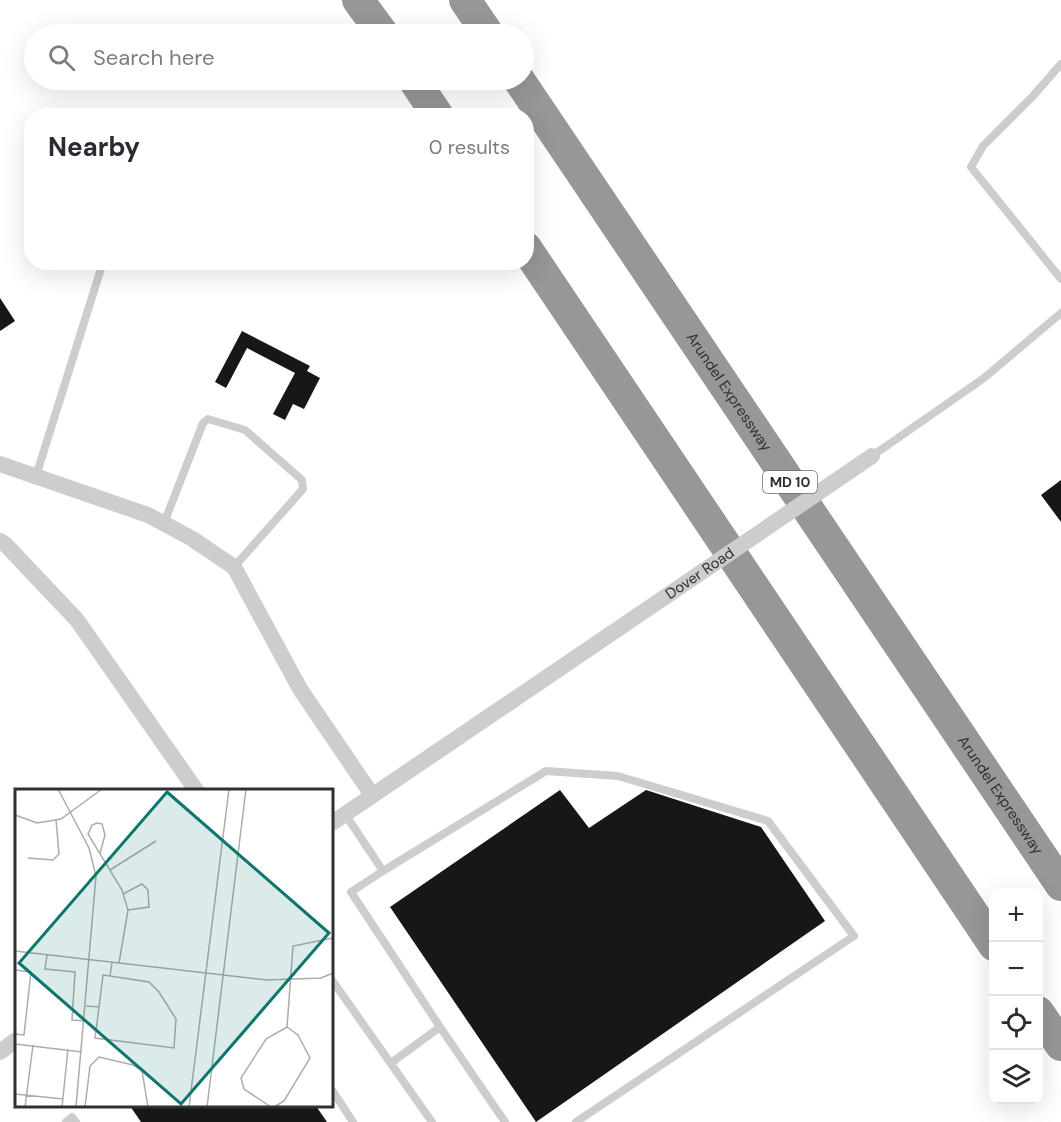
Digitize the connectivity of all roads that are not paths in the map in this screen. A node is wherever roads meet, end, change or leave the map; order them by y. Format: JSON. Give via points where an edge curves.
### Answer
{"nodes":[{"id":1,"x":359,"y":0,"type":"edge"},
{"id":2,"x":465,"y":0,"type":"edge"},
{"id":3,"x":377,"y":24,"type":"edge"},
{"id":4,"x":481,"y":24,"type":"edge"},
{"id":5,"x":1061,"y":64,"type":"edge"},
{"id":6,"x":421,"y":90,"type":"edge"},
{"id":7,"x":526,"y":90,"type":"edge"},
{"id":8,"x":433,"y":108,"type":"edge"},
{"id":9,"x":534,"y":260,"type":"edge"},
{"id":10,"x":101,"y":270,"type":"edge"},
{"id":11,"x":1061,"y":279,"type":"edge"},
{"id":12,"x":1061,"y":313,"type":"edge"},
{"id":13,"x":872,"y":456,"type":"joint"},
{"id":14,"x":0,"y":464,"type":"edge"},
{"id":15,"x":36,"y":476,"type":"junction"},
{"id":16,"x":164,"y":523,"type":"junction"},
{"id":17,"x":0,"y":541,"type":"edge"},
{"id":18,"x":234,"y":567,"type":"junction"},
{"id":19,"x":195,"y":789,"type":"edge"},
{"id":20,"x":372,"y":795,"type":"junction"},
{"id":21,"x":338,"y":818,"type":"edge"},
{"id":22,"x":382,"y":871,"type":"junction"},
{"id":23,"x":1061,"y":885,"type":"edge"},
{"id":24,"x":991,"y":942,"type":"edge"},
{"id":25,"x":333,"y":982,"type":"edge"},
{"id":26,"x":340,"y":992,"type":"junction"},
{"id":27,"x":333,"y":997,"type":"edge"},
{"id":28,"x":1043,"y":1019,"type":"edge"},
{"id":29,"x":440,"y":1027,"type":"junction"},
{"id":30,"x":15,"y":1041,"type":"edge"},
{"id":31,"x":1061,"y":1045,"type":"edge"},
{"id":32,"x":0,"y":1052,"type":"edge"},
{"id":33,"x":391,"y":1063,"type":"junction"},
{"id":34,"x":333,"y":1092,"type":"edge"},
{"id":35,"x":66,"y":1122,"type":"edge"},
{"id":36,"x":76,"y":1122,"type":"edge"},
{"id":37,"x":353,"y":1122,"type":"edge"},
{"id":38,"x":432,"y":1122,"type":"edge"},
{"id":39,"x":504,"y":1122,"type":"edge"},
{"id":40,"x":576,"y":1122,"type":"edge"}],
"edges":[{"from":1,"to":3,"type":"highway"},
{"from":2,"to":4,"type":"highway"},
{"from":5,"to":11,"type":"lane","via":[[983,146],[971,167]]},
{"from":6,"to":8,"type":"highway"},
{"from":7,"to":23,"type":"highway","name":"Arundel Expressway","number":"MD 10"},
{"from":9,"to":24,"type":"highway"},
{"from":10,"to":15,"type":"lane"},
{"from":12,"to":13,"type":"lane","name":"Dover Road","via":[[984,378]]},
{"from":13,"to":20,"type":"street","name":"Dover Road","bridge":true},
{"from":14,"to":15,"type":"street"},
{"from":15,"to":16,"type":"street"},
{"from":16,"to":18,"type":"street"},
{"from":16,"to":18,"type":"lane","via":[[203,423],[208,419],[245,430],[302,480],[303,489]]},
{"from":17,"to":19,"type":"street","via":[[77,620]]},
{"from":18,"to":20,"type":"street","via":[[300,689]]},
{"from":20,"to":21,"type":"street","name":"Dover Road"},
{"from":21,"to":22,"type":"lane"},
{"from":22,"to":29,"type":"lane","via":[[351,892]]},
{"from":22,"to":40,"type":"lane","via":[[546,771],[618,776],[768,821],[854,936]]},
{"from":25,"to":26,"type":"lane"},
{"from":26,"to":27,"type":"lane"},
{"from":26,"to":33,"type":"lane"},
{"from":28,"to":31,"type":"highway"},
{"from":29,"to":33,"type":"lane"},
{"from":29,"to":39,"type":"lane"},
{"from":30,"to":32,"type":"street"},
{"from":33,"to":38,"type":"lane"},
{"from":34,"to":37,"type":"lane"},
{"from":35,"to":36,"type":"lane","via":[[72,1117]]}]}
